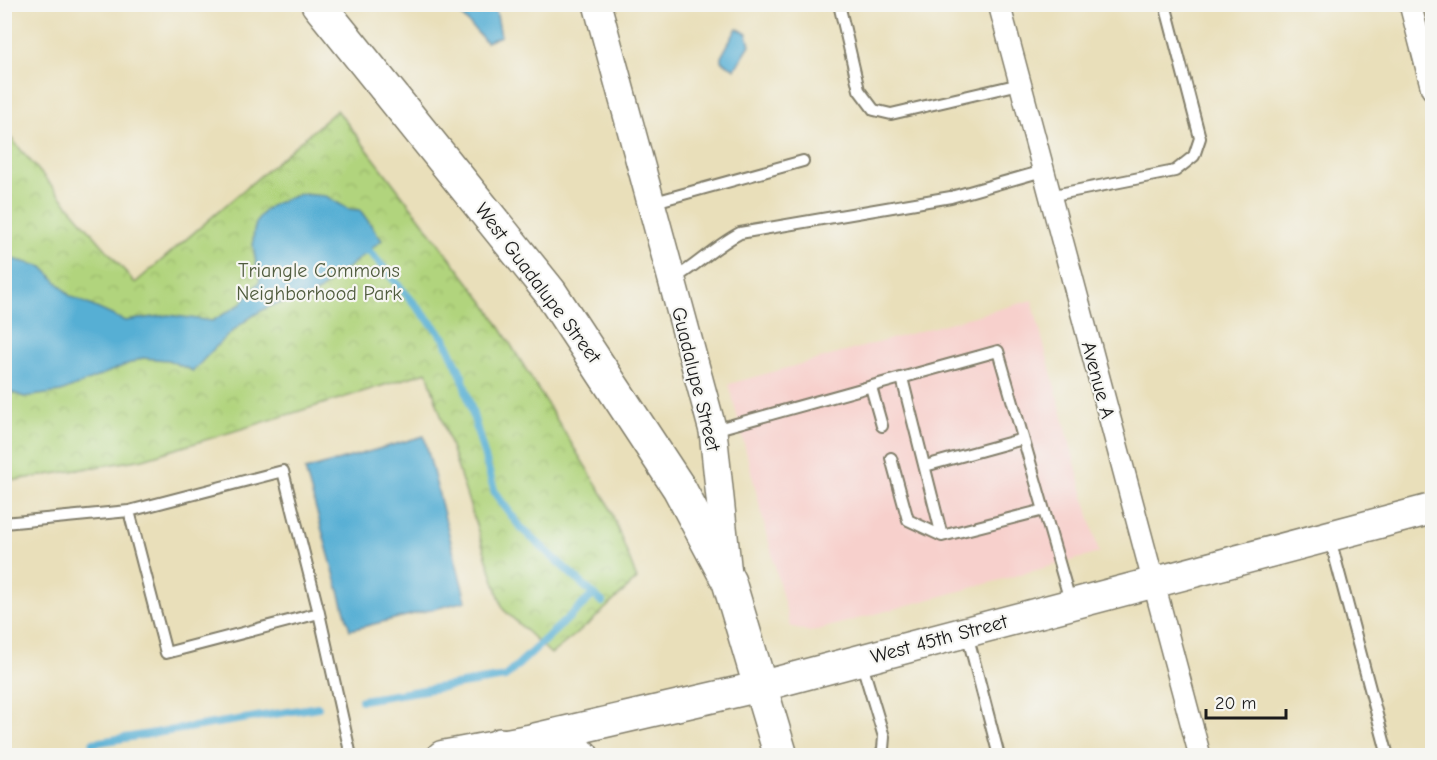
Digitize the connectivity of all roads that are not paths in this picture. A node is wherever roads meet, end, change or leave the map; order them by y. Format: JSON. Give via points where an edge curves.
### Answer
{"nodes":[{"id":1,"x":318,"y":4,"type":"edge"},
{"id":2,"x":597,"y":4,"type":"edge"},
{"id":3,"x":839,"y":4,"type":"edge"},
{"id":4,"x":999,"y":4,"type":"edge"},
{"id":5,"x":1165,"y":4,"type":"edge"},
{"id":6,"x":1410,"y":4,"type":"edge"},
{"id":7,"x":1020,"y":84,"type":"junction"},
{"id":8,"x":1432,"y":89,"type":"edge"},
{"id":9,"x":803,"y":161,"type":"dead end"},
{"id":10,"x":1043,"y":171,"type":"junction"},
{"id":11,"x":1049,"y":196,"type":"junction"},
{"id":12,"x":651,"y":203,"type":"junction"},
{"id":13,"x":672,"y":280,"type":"junction"},
{"id":14,"x":902,"y":378,"type":"junction"},
{"id":15,"x":871,"y":387,"type":"junction"},
{"id":16,"x":882,"y":426,"type":"dead end"},
{"id":17,"x":713,"y":431,"type":"junction"},
{"id":18,"x":1023,"y":439,"type":"junction"},
{"id":19,"x":891,"y":458,"type":"dead end"},
{"id":20,"x":925,"y":466,"type":"junction"},
{"id":21,"x":1432,"y":509,"type":"edge"},
{"id":22,"x":1044,"y":510,"type":"junction"},
{"id":23,"x":129,"y":511,"type":"junction"},
{"id":24,"x":4,"y":524,"type":"edge"},
{"id":25,"x":942,"y":536,"type":"junction"},
{"id":26,"x":1329,"y":536,"type":"junction"},
{"id":27,"x":729,"y":582,"type":"junction"},
{"id":28,"x":1152,"y":583,"type":"junction"},
{"id":29,"x":1071,"y":604,"type":"junction"},
{"id":30,"x":319,"y":613,"type":"junction"},
{"id":31,"x":966,"y":632,"type":"junction"},
{"id":32,"x":861,"y":661,"type":"junction"},
{"id":33,"x":762,"y":686,"type":"junction"},
{"id":34,"x":500,"y":745,"type":"junction"},
{"id":35,"x":351,"y":756,"type":"edge"},
{"id":36,"x":442,"y":756,"type":"edge"},
{"id":37,"x":582,"y":756,"type":"edge"},
{"id":38,"x":782,"y":756,"type":"edge"},
{"id":39,"x":880,"y":756,"type":"edge"},
{"id":40,"x":999,"y":756,"type":"edge"},
{"id":41,"x":1200,"y":756,"type":"edge"},
{"id":42,"x":1388,"y":756,"type":"edge"}],
"edges":[{"from":1,"to":27,"type":"main road","name":"West Guadalupe Street","via":[[550,292],[679,488]]},
{"from":2,"to":12,"type":"street","name":"Guadalupe Street"},
{"from":3,"to":7,"type":"lane","via":[[859,90],[874,110],[891,114]]},
{"from":4,"to":7,"type":"street","name":"Avenue A"},
{"from":5,"to":11,"type":"lane","via":[[1200,138],[1194,156],[1175,171]]},
{"from":6,"to":8,"type":"street"},
{"from":7,"to":10,"type":"street","name":"Avenue A"},
{"from":9,"to":12,"type":"lane"},
{"from":10,"to":11,"type":"street","name":"Avenue A"},
{"from":10,"to":13,"type":"lane","via":[[951,197],[740,233]]},
{"from":11,"to":28,"type":"street","name":"Avenue A"},
{"from":12,"to":13,"type":"street","name":"Guadalupe Street"},
{"from":13,"to":17,"type":"street","name":"Guadalupe Street"},
{"from":14,"to":15,"type":"lane"},
{"from":14,"to":18,"type":"lane","via":[[998,351]]},
{"from":14,"to":20,"type":"lane"},
{"from":15,"to":16,"type":"lane"},
{"from":15,"to":17,"type":"lane"},
{"from":17,"to":27,"type":"street","name":"Guadalupe Street"},
{"from":18,"to":20,"type":"lane"},
{"from":18,"to":22,"type":"lane"},
{"from":19,"to":25,"type":"lane","via":[[908,520]]},
{"from":20,"to":25,"type":"lane"},
{"from":21,"to":26,"type":"main road","name":"West 45th Street"},
{"from":22,"to":25,"type":"lane"},
{"from":22,"to":29,"type":"lane"},
{"from":23,"to":24,"type":"lane"},
{"from":23,"to":30,"type":"lane","via":[[166,653]]},
{"from":23,"to":30,"type":"lane","via":[[283,471]]},
{"from":26,"to":28,"type":"main road","name":"West 45th Street"},
{"from":26,"to":42,"type":"lane"},
{"from":27,"to":33,"type":"main road","name":"Guadalupe Street"},
{"from":28,"to":29,"type":"main road","name":"West 45th Street"},
{"from":28,"to":41,"type":"street","name":"Avenue A"},
{"from":29,"to":31,"type":"main road","name":"West 45th Street"},
{"from":30,"to":35,"type":"lane"},
{"from":31,"to":32,"type":"main road","name":"West 45th Street"},
{"from":31,"to":40,"type":"lane"},
{"from":32,"to":33,"type":"main road","name":"West 45th Street"},
{"from":32,"to":39,"type":"lane","via":[[884,737]]},
{"from":33,"to":34,"type":"main road","name":"West 45th Street"},
{"from":33,"to":38,"type":"main road","name":"Guadalupe Street"},
{"from":34,"to":36,"type":"main road","name":"West 45th Street"},
{"from":34,"to":37,"type":"main road"}]}
